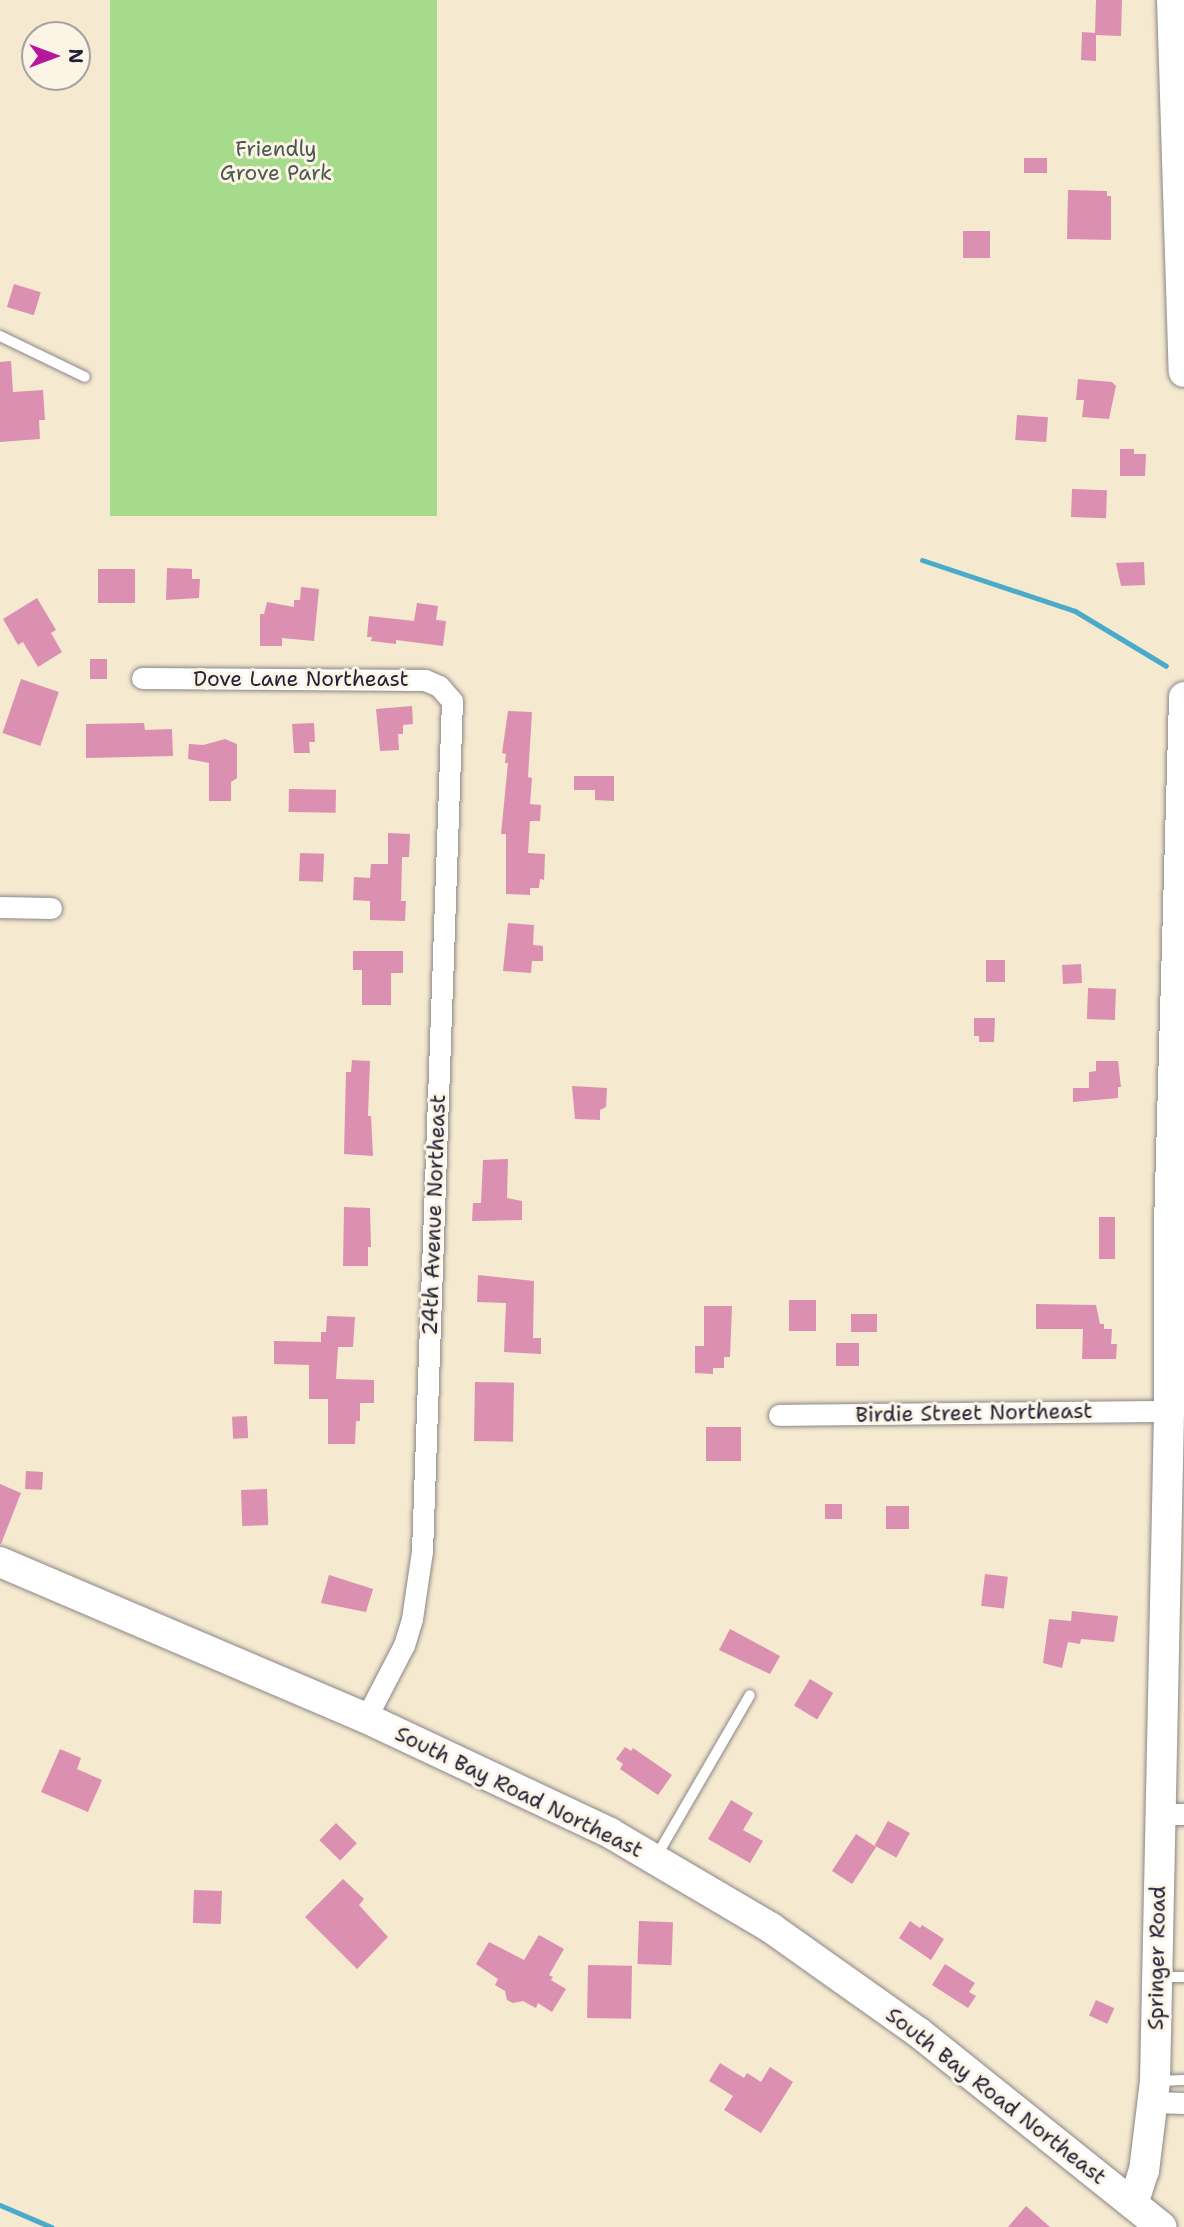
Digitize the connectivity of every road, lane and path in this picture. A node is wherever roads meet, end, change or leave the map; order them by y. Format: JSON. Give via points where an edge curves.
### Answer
{"nodes":[{"id":1,"x":1172,"y":0,"type":"edge"},
{"id":2,"x":0,"y":335,"type":"edge"},
{"id":3,"x":1184,"y":372,"type":"edge"},
{"id":4,"x":85,"y":377,"type":"dead end"},
{"id":5,"x":142,"y":678,"type":"dead end"},
{"id":6,"x":1184,"y":697,"type":"edge"},
{"id":7,"x":452,"y":701,"type":"joint"},
{"id":8,"x":0,"y":907,"type":"edge"},
{"id":9,"x":51,"y":908,"type":"dead end"},
{"id":10,"x":1179,"y":1046,"type":"edge"},
{"id":11,"x":1169,"y":1411,"type":"junction"},
{"id":12,"x":779,"y":1415,"type":"dead end"},
{"id":13,"x":0,"y":1562,"type":"edge"},
{"id":14,"x":750,"y":1695,"type":"dead end"},
{"id":15,"x":366,"y":1718,"type":"junction"},
{"id":16,"x":1171,"y":1814,"type":"edge"},
{"id":17,"x":654,"y":1859,"type":"junction"},
{"id":18,"x":1170,"y":1977,"type":"edge"},
{"id":19,"x":1184,"y":2080,"type":"edge"},
{"id":20,"x":1154,"y":2091,"type":"junction"},
{"id":21,"x":1184,"y":2103,"type":"edge"},
{"id":22,"x":1133,"y":2204,"type":"junction"},
{"id":23,"x":1161,"y":2227,"type":"edge"}],
"edges":[{"from":1,"to":3,"type":"street"},
{"from":2,"to":4,"type":"lane"},
{"from":5,"to":7,"type":"street","name":"Dove Lane Northeast","via":[[425,680]]},
{"from":6,"to":10,"type":"street","name":"Springer Road"},
{"from":7,"to":15,"type":"street","name":"24th Avenue Northeast","via":[[422,1551],[404,1645]]},
{"from":8,"to":9,"type":"street"},
{"from":10,"to":11,"type":"street","name":"Springer Road","via":[[1169,1225]]},
{"from":11,"to":12,"type":"street","name":"Birdie Street Northeast"},
{"from":11,"to":16,"type":"street","name":"Springer Road"},
{"from":13,"to":15,"type":"street","name":"South Bay Road Northeast"},
{"from":14,"to":17,"type":"lane"},
{"from":15,"to":17,"type":"street","name":"South Bay Road Northeast","via":[[556,1806]]},
{"from":16,"to":18,"type":"street","name":"Springer Road"},
{"from":17,"to":22,"type":"street","name":"South Bay Road Northeast","via":[[771,1928],[918,2032]]},
{"from":18,"to":20,"type":"street","name":"Springer Road"},
{"from":19,"to":20,"type":"lane"},
{"from":20,"to":21,"type":"street"},
{"from":20,"to":22,"type":"street","name":"Springer Road","via":[[1144,2171]]},
{"from":22,"to":23,"type":"street","name":"South Bay Road Northeast"}]}
